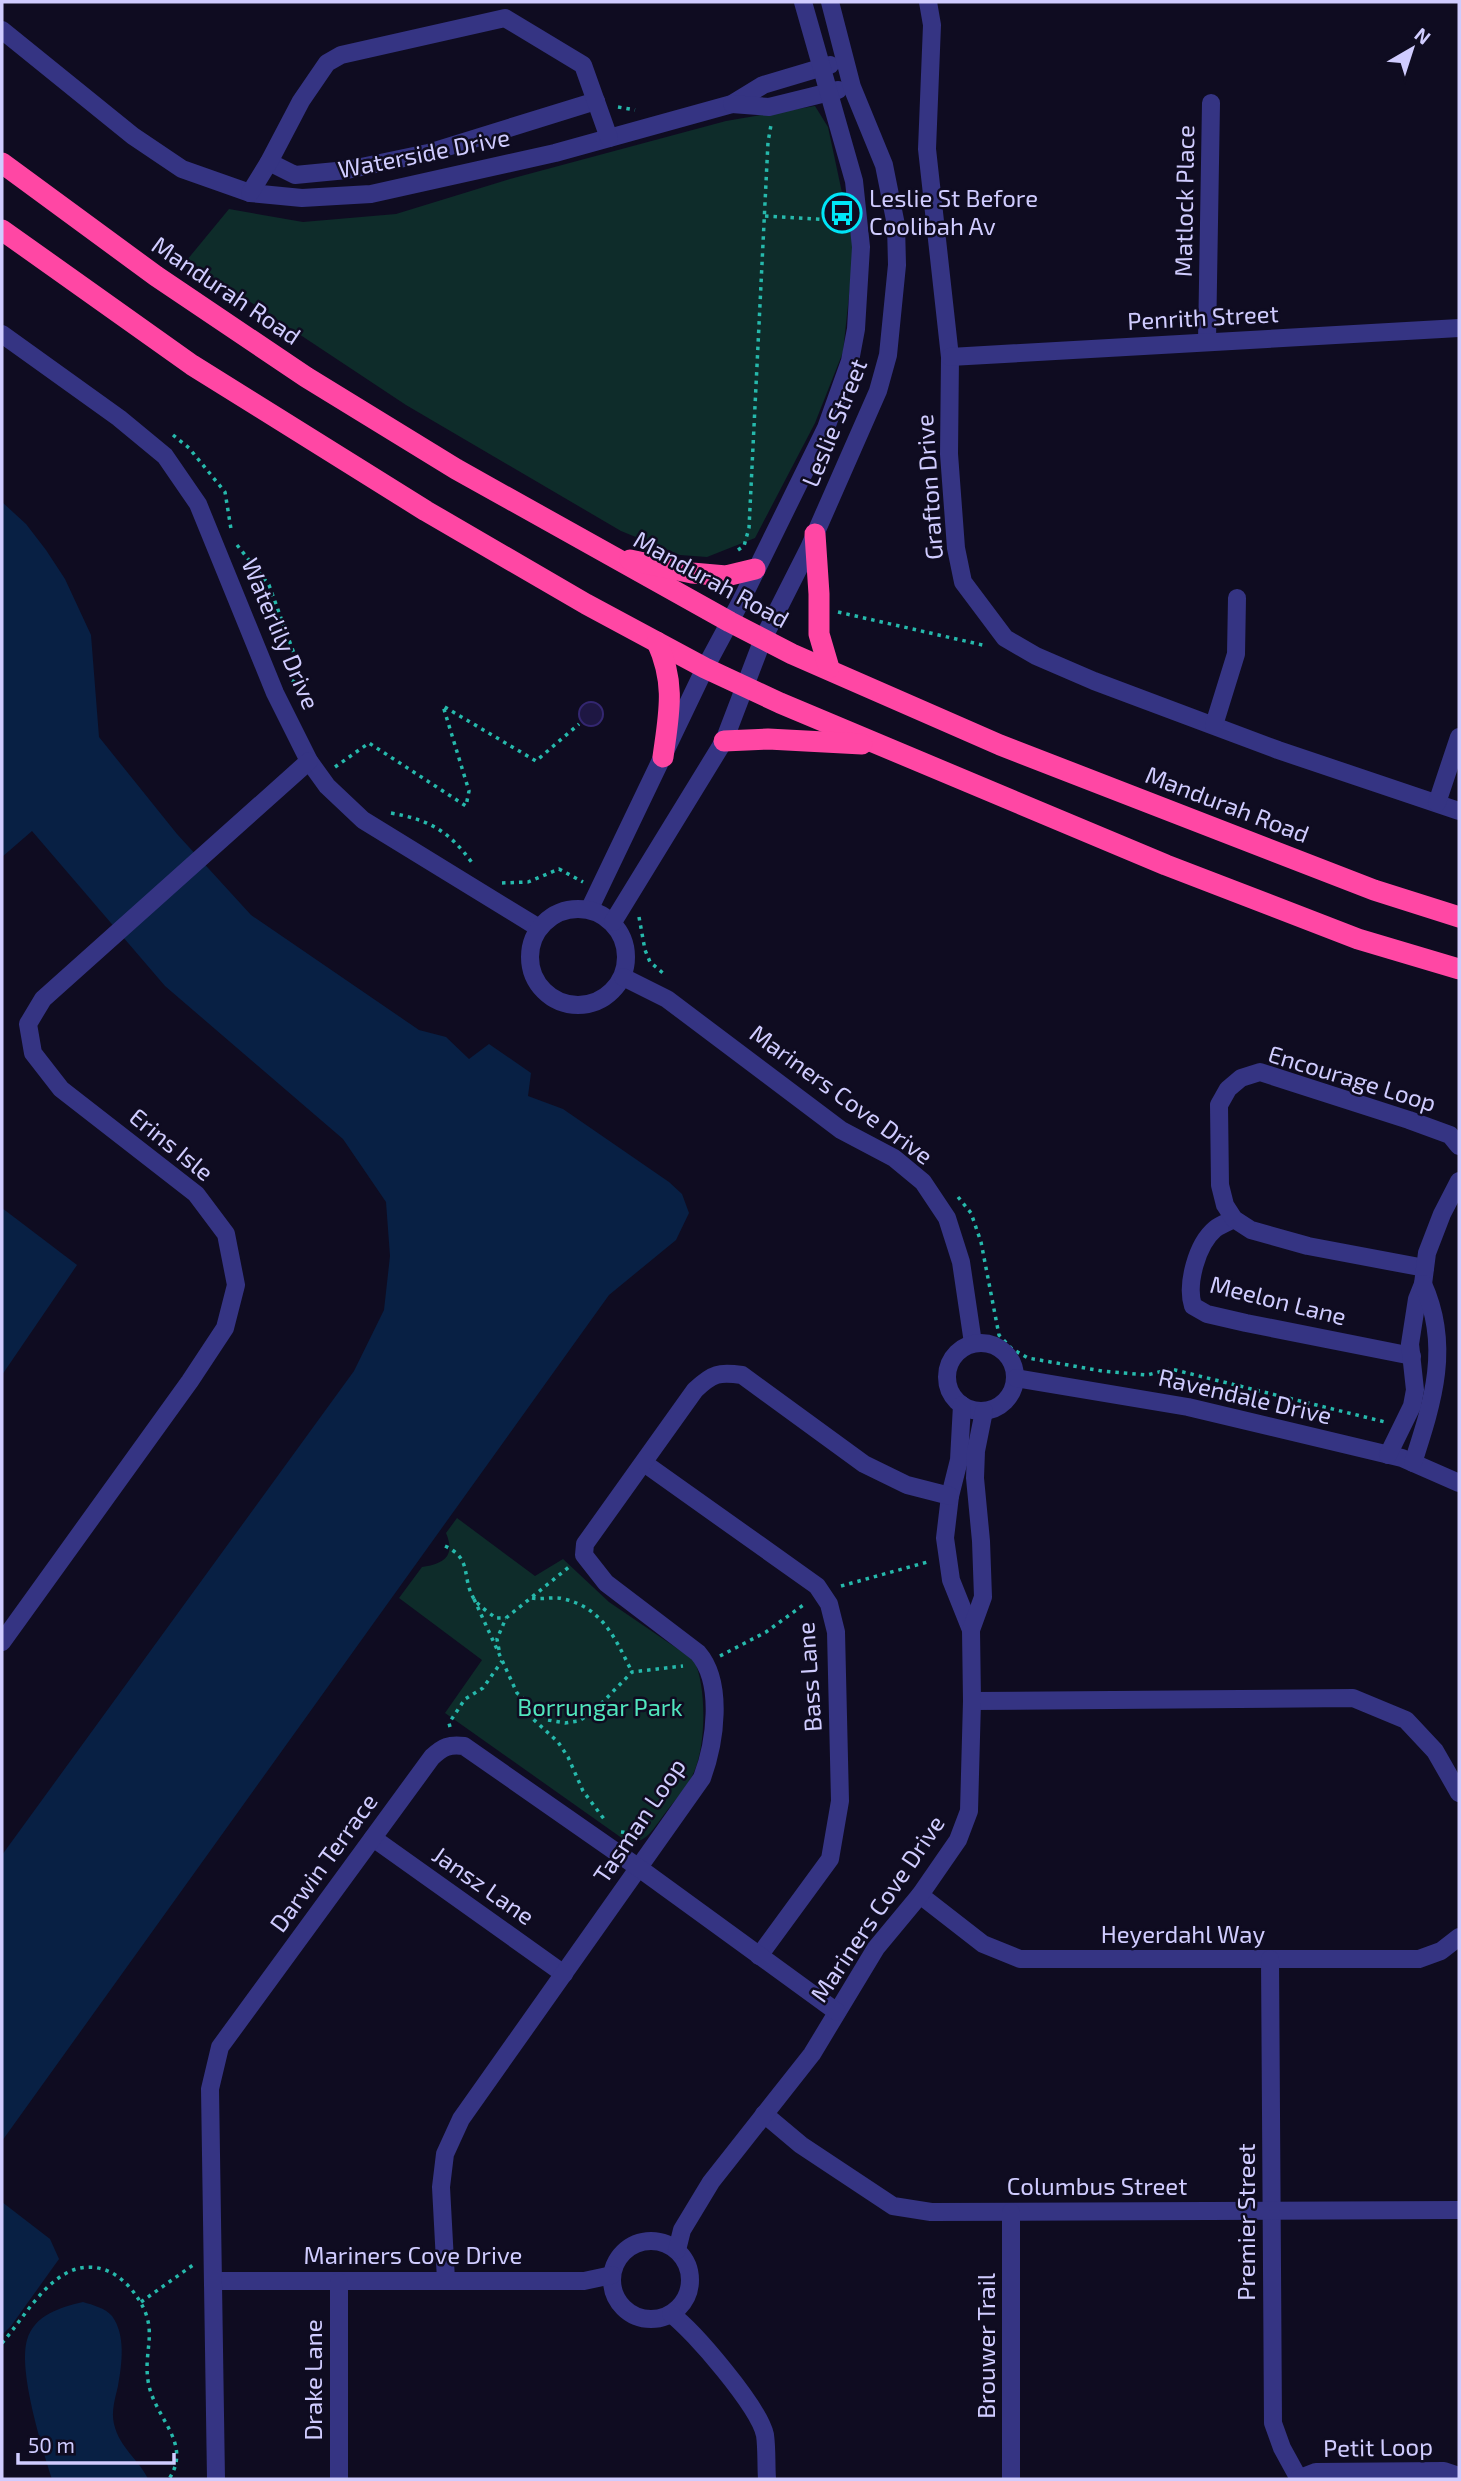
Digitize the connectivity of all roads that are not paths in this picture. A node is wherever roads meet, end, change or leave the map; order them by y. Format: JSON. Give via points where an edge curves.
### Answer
{"nodes":[{"id":1,"x":803,"y":2,"type":"edge"},
{"id":2,"x":830,"y":2,"type":"edge"},
{"id":3,"x":928,"y":2,"type":"edge"},
{"id":4,"x":2,"y":30,"type":"edge"},
{"id":5,"x":845,"y":62,"type":"junction"},
{"id":6,"x":821,"y":67,"type":"junction"},
{"id":7,"x":852,"y":87,"type":"junction"},
{"id":8,"x":828,"y":92,"type":"junction"},
{"id":9,"x":1211,"y":103,"type":"dead end"},
{"id":10,"x":732,"y":104,"type":"junction"},
{"id":11,"x":598,"y":108,"type":"junction"},
{"id":12,"x":608,"y":138,"type":"junction"},
{"id":13,"x":270,"y":162,"type":"junction"},
{"id":14,"x":2,"y":163,"type":"edge"},
{"id":15,"x":250,"y":193,"type":"junction"},
{"id":16,"x":2,"y":230,"type":"edge"},
{"id":17,"x":1459,"y":328,"type":"edge"},
{"id":18,"x":2,"y":334,"type":"edge"},
{"id":19,"x":1207,"y":342,"type":"junction"},
{"id":20,"x":950,"y":357,"type":"junction"},
{"id":21,"x":815,"y":534,"type":"junction"},
{"id":22,"x":611,"y":556,"type":"junction"},
{"id":23,"x":755,"y":569,"type":"junction"},
{"id":24,"x":1237,"y":598,"type":"dead end"},
{"id":25,"x":730,"y":622,"type":"junction"},
{"id":26,"x":763,"y":639,"type":"junction"},
{"id":27,"x":657,"y":642,"type":"junction"},
{"id":28,"x":705,"y":668,"type":"junction"},
{"id":29,"x":829,"y":668,"type":"junction"},
{"id":30,"x":744,"y":686,"type":"junction"},
{"id":31,"x":1214,"y":725,"type":"junction"},
{"id":32,"x":1459,"y":737,"type":"edge"},
{"id":33,"x":724,"y":741,"type":"junction"},
{"id":34,"x":878,"y":745,"type":"junction"},
{"id":35,"x":663,"y":757,"type":"junction"},
{"id":36,"x":309,"y":761,"type":"junction"},
{"id":37,"x":1437,"y":803,"type":"junction"},
{"id":38,"x":1459,"y":811,"type":"edge"},
{"id":39,"x":590,"y":908,"type":"junction"},
{"id":40,"x":1459,"y":917,"type":"edge"},
{"id":41,"x":613,"y":922,"type":"junction"},
{"id":42,"x":539,"y":928,"type":"junction"},
{"id":43,"x":1459,"y":969,"type":"edge"},
{"id":44,"x":623,"y":976,"type":"junction"},
{"id":45,"x":1459,"y":1146,"type":"edge"},
{"id":46,"x":1459,"y":1181,"type":"edge"},
{"id":47,"x":1234,"y":1219,"type":"junction"},
{"id":48,"x":1424,"y":1276,"type":"junction"},
{"id":49,"x":973,"y":1343,"type":"junction"},
{"id":50,"x":1412,"y":1356,"type":"junction"},
{"id":51,"x":1016,"y":1378,"type":"junction"},
{"id":52,"x":962,"y":1405,"type":"junction"},
{"id":53,"x":984,"y":1411,"type":"junction"},
{"id":54,"x":1388,"y":1455,"type":"junction"},
{"id":55,"x":644,"y":1463,"type":"junction"},
{"id":56,"x":1413,"y":1463,"type":"junction"},
{"id":57,"x":1459,"y":1483,"type":"edge"},
{"id":58,"x":950,"y":1496,"type":"junction"},
{"id":59,"x":971,"y":1630,"type":"junction"},
{"id":60,"x":2,"y":1642,"type":"edge"},
{"id":61,"x":972,"y":1701,"type":"junction"},
{"id":62,"x":1459,"y":1793,"type":"edge"},
{"id":63,"x":373,"y":1838,"type":"junction"},
{"id":64,"x":639,"y":1868,"type":"junction"},
{"id":65,"x":920,"y":1895,"type":"junction"},
{"id":66,"x":1459,"y":1937,"type":"edge"},
{"id":67,"x":759,"y":1956,"type":"junction"},
{"id":68,"x":1270,"y":1959,"type":"junction"},
{"id":69,"x":564,"y":1974,"type":"junction"},
{"id":70,"x":837,"y":2012,"type":"junction"},
{"id":71,"x":764,"y":2114,"type":"junction"},
{"id":72,"x":1271,"y":2210,"type":"junction"},
{"id":73,"x":1459,"y":2210,"type":"edge"},
{"id":74,"x":1011,"y":2212,"type":"junction"},
{"id":75,"x":677,"y":2250,"type":"junction"},
{"id":76,"x":612,"y":2275,"type":"junction"},
{"id":77,"x":446,"y":2280,"type":"junction"},
{"id":78,"x":213,"y":2281,"type":"junction"},
{"id":79,"x":339,"y":2281,"type":"junction"},
{"id":80,"x":671,"y":2314,"type":"junction"},
{"id":81,"x":1459,"y":2476,"type":"edge"},
{"id":82,"x":216,"y":2479,"type":"edge"},
{"id":83,"x":339,"y":2479,"type":"edge"},
{"id":84,"x":767,"y":2479,"type":"edge"},
{"id":85,"x":1011,"y":2479,"type":"edge"},
{"id":86,"x":1298,"y":2479,"type":"edge"}],
"edges":[{"from":1,"to":6,"type":"street","name":"Leslie Street"},
{"from":2,"to":5,"type":"street","name":"Leslie Street"},
{"from":3,"to":20,"type":"street","name":"Grafton Drive","via":[[932,25],[927,149]]},
{"from":4,"to":15,"type":"street","name":"Waterside Drive","via":[[133,136],[182,169]]},
{"from":5,"to":6,"type":"street","name":"Waterside Drive"},
{"from":5,"to":7,"type":"street","name":"Leslie Street"},
{"from":6,"to":8,"type":"street","name":"Leslie Street"},
{"from":6,"to":10,"type":"street","name":"Waterside Drive","via":[[764,85]]},
{"from":7,"to":8,"type":"street","name":"Waterside Drive"},
{"from":7,"to":21,"type":"street","name":"Leslie Street","via":[[884,165],[897,225],[893,315],[878,391]]},
{"from":8,"to":10,"type":"street","name":"Waterside Drive","via":[[769,107]]},
{"from":8,"to":23,"type":"street","name":"Leslie Street","via":[[854,181],[861,247],[856,329],[830,418]]},
{"from":9,"to":19,"type":"street","name":"Matlock Place"},
{"from":10,"to":12,"type":"street","name":"Waterside Drive"},
{"from":11,"to":12,"type":"street"},
{"from":11,"to":13,"type":"street","via":[[347,170],[295,175]]},
{"from":11,"to":13,"type":"street","via":[[583,65],[505,18],[327,62],[289,121]]},
{"from":12,"to":15,"type":"street","name":"Waterside Drive","via":[[371,194],[302,198]]},
{"from":13,"to":15,"type":"street"},
{"from":14,"to":22,"type":"highway","name":"Mandurah Road","via":[[156,276],[306,377]]},
{"from":16,"to":27,"type":"highway","via":[[192,365],[426,511]]},
{"from":17,"to":19,"type":"street","name":"Penrith Street"},
{"from":18,"to":36,"type":"street","name":"Waterlily Drive","via":[[165,456],[198,504],[275,693]]},
{"from":19,"to":20,"type":"street","name":"Penrith Street"},
{"from":20,"to":31,"type":"street","name":"Grafton Drive","via":[[949,454],[956,548],[963,582],[985,614],[1006,638],[1036,656]]},
{"from":21,"to":26,"type":"street","name":"Leslie Street"},
{"from":21,"to":29,"type":"highway","via":[[819,634]]},
{"from":22,"to":23,"type":"highway","via":[[692,573],[726,576]]},
{"from":22,"to":25,"type":"highway","name":"Mandurah Road"},
{"from":23,"to":25,"type":"street","name":"Leslie Street"},
{"from":24,"to":31,"type":"street","via":[[1236,654]]},
{"from":25,"to":26,"type":"highway","name":"Mandurah Road"},
{"from":25,"to":28,"type":"street","name":"Leslie Street"},
{"from":26,"to":29,"type":"highway","name":"Mandurah Road"},
{"from":26,"to":30,"type":"street","name":"Leslie Street"},
{"from":27,"to":28,"type":"highway"},
{"from":27,"to":35,"type":"highway","via":[[668,665],[670,690]]},
{"from":28,"to":30,"type":"highway"},
{"from":28,"to":35,"type":"street"},
{"from":29,"to":40,"type":"highway","name":"Mandurah Road","via":[[1000,746],[1374,890]]},
{"from":30,"to":33,"type":"street"},
{"from":30,"to":34,"type":"highway"},
{"from":31,"to":37,"type":"street","name":"Grafton Drive"},
{"from":32,"to":37,"type":"street"},
{"from":33,"to":34,"type":"highway"},
{"from":33,"to":41,"type":"street"},
{"from":34,"to":43,"type":"highway","via":[[1166,865],[1358,939]]},
{"from":35,"to":39,"type":"street"},
{"from":36,"to":42,"type":"street","name":"Waterlily Drive","via":[[327,786],[363,820]]},
{"from":36,"to":60,"type":"street","name":"Erins Isle","via":[[43,999],[28,1024],[33,1053],[61,1089],[196,1194],[226,1234],[236,1284],[225,1328]]},
{"from":37,"to":38,"type":"street","name":"Grafton Drive"},
{"from":39,"to":41,"type":"street"},
{"from":39,"to":42,"type":"street","via":[[555,914]]},
{"from":41,"to":44,"type":"street","via":[[624,938],[628,958]]},
{"from":42,"to":44,"type":"street","via":[[530,947],[530,967],[539,986],[554,999],[574,1005],[594,1003],[612,993]]},
{"from":44,"to":49,"type":"street","name":"Mariners Cove Drive","via":[[667,999],[841,1130],[894,1158],[923,1182],[947,1218],[961,1262]]},
{"from":45,"to":47,"type":"street","name":"Encourage Loop","via":[[1450,1135],[1286,1080],[1260,1072],[1241,1078],[1228,1088],[1219,1105],[1220,1185],[1224,1205]]},
{"from":46,"to":48,"type":"street","via":[[1427,1253]]},
{"from":47,"to":48,"type":"street","via":[[1251,1230]]},
{"from":47,"to":50,"type":"street","name":"Meelon Lane","via":[[1215,1229],[1204,1243],[1193,1273],[1193,1306],[1246,1323]]},
{"from":48,"to":50,"type":"street","via":[[1410,1344]]},
{"from":48,"to":56,"type":"street","via":[[1439,1353],[1432,1398]]},
{"from":49,"to":51,"type":"street","via":[[1002,1350]]},
{"from":49,"to":52,"type":"street","via":[[957,1354],[949,1367],[949,1387]]},
{"from":50,"to":54,"type":"street","via":[[1412,1406]]},
{"from":51,"to":53,"type":"street","via":[[1010,1396]]},
{"from":51,"to":54,"type":"street","name":"Ravendale Drive","via":[[1188,1407]]},
{"from":52,"to":53,"type":"street"},
{"from":52,"to":58,"type":"street","name":"Mariners Cove Drive","via":[[959,1461]]},
{"from":53,"to":59,"type":"street","name":"Mariners Cove Drive","via":[[975,1478],[983,1597]]},
{"from":54,"to":56,"type":"street","name":"Ravendale Drive"},
{"from":55,"to":58,"type":"street","via":[[695,1390],[723,1372],[742,1375],[864,1464],[907,1485]]},
{"from":55,"to":64,"type":"street","name":"Tasman Loop","via":[[585,1544],[584,1555],[606,1583],[706,1663],[714,1720],[702,1778]]},
{"from":55,"to":67,"type":"street","name":"Bass Lane","via":[[817,1586],[829,1604],[836,1632],[840,1801],[830,1859]]},
{"from":56,"to":57,"type":"street","name":"Ravendale Drive"},
{"from":58,"to":59,"type":"street","name":"Mariners Cove Drive","via":[[945,1538],[951,1580]]},
{"from":59,"to":61,"type":"street","name":"Mariners Cove Drive"},
{"from":61,"to":62,"type":"street","via":[[1353,1698],[1406,1720],[1435,1751]]},
{"from":61,"to":65,"type":"street","name":"Mariners Cove Drive","via":[[969,1811],[958,1840]]},
{"from":63,"to":64,"type":"street","name":"Darwin Terrace","via":[[432,1757],[450,1744],[464,1746]]},
{"from":63,"to":69,"type":"street","name":"Jansz Lane"},
{"from":63,"to":78,"type":"street","name":"Darwin Terrace","via":[[220,2047],[210,2088]]},
{"from":64,"to":67,"type":"street"},
{"from":64,"to":69,"type":"street","name":"Tasman Loop"},
{"from":65,"to":68,"type":"street","name":"Heyerdahl Way","via":[[984,1944],[1020,1959]]},
{"from":65,"to":70,"type":"street","name":"Mariners Cove Drive","via":[[876,1948]]},
{"from":66,"to":68,"type":"street","name":"Heyerdahl Way","via":[[1441,1951],[1419,1959]]},
{"from":67,"to":70,"type":"street"},
{"from":68,"to":72,"type":"street","name":"Premier Street"},
{"from":69,"to":77,"type":"street","name":"Tasman Loop","via":[[461,2119],[445,2154],[441,2187]]},
{"from":70,"to":71,"type":"street","name":"Mariners Cove Drive","via":[[812,2054]]},
{"from":71,"to":74,"type":"street","name":"Columbus Street","via":[[801,2145],[893,2206],[931,2212]]},
{"from":71,"to":75,"type":"street","name":"Mariners Cove Drive","via":[[711,2182],[682,2230]]},
{"from":72,"to":73,"type":"street","name":"Columbus Street"},
{"from":72,"to":74,"type":"street","name":"Columbus Street"},
{"from":72,"to":86,"type":"street","name":"Premier Street","via":[[1273,2423]]},
{"from":74,"to":85,"type":"street","name":"Brouwer Trail"},
{"from":75,"to":76,"type":"street","via":[[643,2241],[622,2253]]},
{"from":75,"to":80,"type":"street","via":[[690,2272],[690,2284],[681,2306]]},
{"from":76,"to":77,"type":"street","name":"Mariners Cove Drive","via":[[584,2281]]},
{"from":76,"to":80,"type":"street","via":[[612,2287],[624,2309],[647,2319]]},
{"from":77,"to":79,"type":"street","name":"Mariners Cove Drive"},
{"from":78,"to":79,"type":"street","name":"Mariners Cove Drive"},
{"from":78,"to":82,"type":"street","name":"Darwin Terrace"},
{"from":79,"to":83,"type":"street","name":"Drake Lane"},
{"from":80,"to":84,"type":"street","via":[[687,2325],[748,2402],[764,2433]]},
{"from":81,"to":86,"type":"street","name":"Petit Loop","via":[[1444,2471],[1316,2472]]}]}
